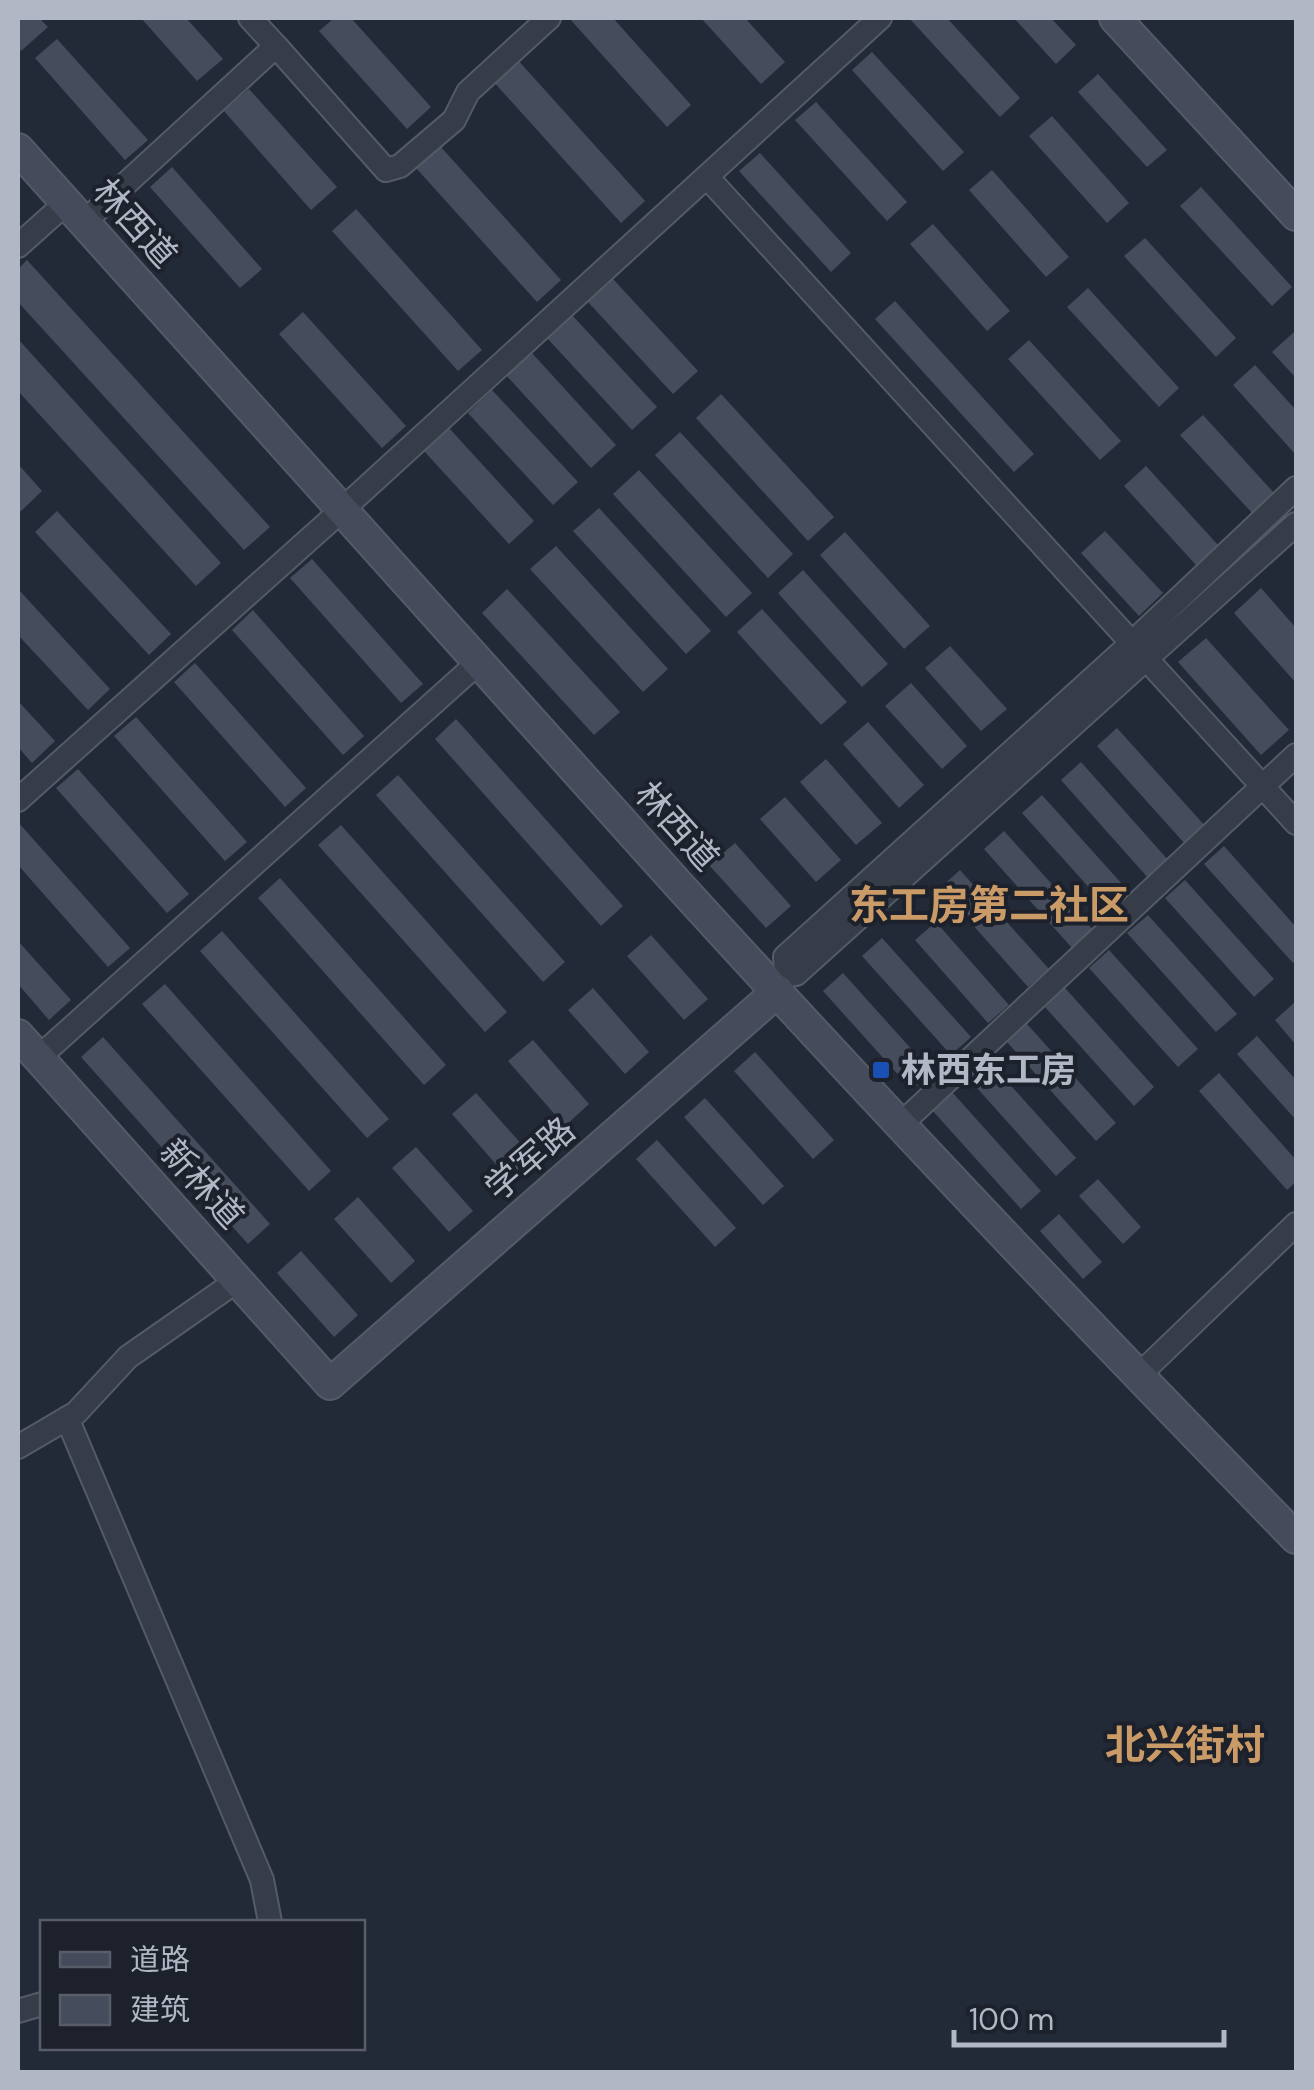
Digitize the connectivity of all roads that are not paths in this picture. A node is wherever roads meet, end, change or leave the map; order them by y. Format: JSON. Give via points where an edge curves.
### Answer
{"nodes":[{"id":1,"x":250,"y":18,"type":"edge"},
{"id":2,"x":549,"y":18,"type":"edge"},
{"id":3,"x":880,"y":18,"type":"edge"},
{"id":4,"x":1116,"y":18,"type":"edge"},
{"id":5,"x":276,"y":46,"type":"junction"},
{"id":6,"x":18,"y":149,"type":"edge"},
{"id":7,"x":708,"y":178,"type":"junction"},
{"id":8,"x":75,"y":212,"type":"junction"},
{"id":9,"x":1296,"y":215,"type":"edge"},
{"id":10,"x":18,"y":246,"type":"edge"},
{"id":11,"x":1296,"y":488,"type":"edge"},
{"id":12,"x":344,"y":508,"type":"junction"},
{"id":13,"x":1296,"y":524,"type":"edge"},
{"id":14,"x":1140,"y":651,"type":"junction"},
{"id":15,"x":480,"y":662,"type":"junction"},
{"id":16,"x":1296,"y":755,"type":"edge"},
{"id":17,"x":1263,"y":786,"type":"junction"},
{"id":18,"x":18,"y":800,"type":"edge"},
{"id":19,"x":1296,"y":823,"type":"edge"},
{"id":20,"x":782,"y":982,"type":"junction"},
{"id":21,"x":28,"y":1047,"type":"edge"},
{"id":22,"x":900,"y":1125,"type":"junction"},
{"id":23,"x":1296,"y":1224,"type":"edge"},
{"id":24,"x":238,"y":1280,"type":"junction"},
{"id":25,"x":1138,"y":1376,"type":"junction"},
{"id":26,"x":330,"y":1384,"type":"joint"},
{"id":27,"x":67,"y":1418,"type":"junction"},
{"id":28,"x":18,"y":1448,"type":"edge"},
{"id":29,"x":1296,"y":1538,"type":"edge"},
{"id":30,"x":270,"y":1920,"type":"edge"}],
"edges":[{"from":1,"to":5,"type":"street"},
{"from":2,"to":5,"type":"street","via":[[468,92],[454,120],[400,166],[386,170]]},
{"from":3,"to":7,"type":"street"},
{"from":4,"to":9,"type":"main road"},
{"from":5,"to":8,"type":"street"},
{"from":6,"to":8,"type":"main road","name":"林西道"},
{"from":7,"to":12,"type":"street"},
{"from":7,"to":14,"type":"street"},
{"from":8,"to":10,"type":"street"},
{"from":8,"to":12,"type":"main road","name":"林西道"},
{"from":11,"to":14,"type":"street"},
{"from":12,"to":15,"type":"main road","name":"林西道"},
{"from":12,"to":18,"type":"street"},
{"from":13,"to":14,"type":"street"},
{"from":14,"to":17,"type":"street"},
{"from":14,"to":20,"type":"street"},
{"from":15,"to":20,"type":"main road","name":"林西道","via":[[678,884]]},
{"from":15,"to":21,"type":"street"},
{"from":16,"to":17,"type":"street"},
{"from":17,"to":19,"type":"street"},
{"from":17,"to":22,"type":"street"},
{"from":20,"to":22,"type":"main road","name":"林西道"},
{"from":20,"to":26,"type":"main road","name":"学军路"},
{"from":21,"to":24,"type":"main road","name":"新林道"},
{"from":22,"to":25,"type":"main road","name":"林西道"},
{"from":23,"to":25,"type":"street"},
{"from":24,"to":26,"type":"main road","name":"新林道"},
{"from":24,"to":27,"type":"street","via":[[128,1357]]},
{"from":25,"to":29,"type":"main road","name":"林西道"},
{"from":27,"to":28,"type":"street"},
{"from":27,"to":30,"type":"street","via":[[262,1880]]}]}
